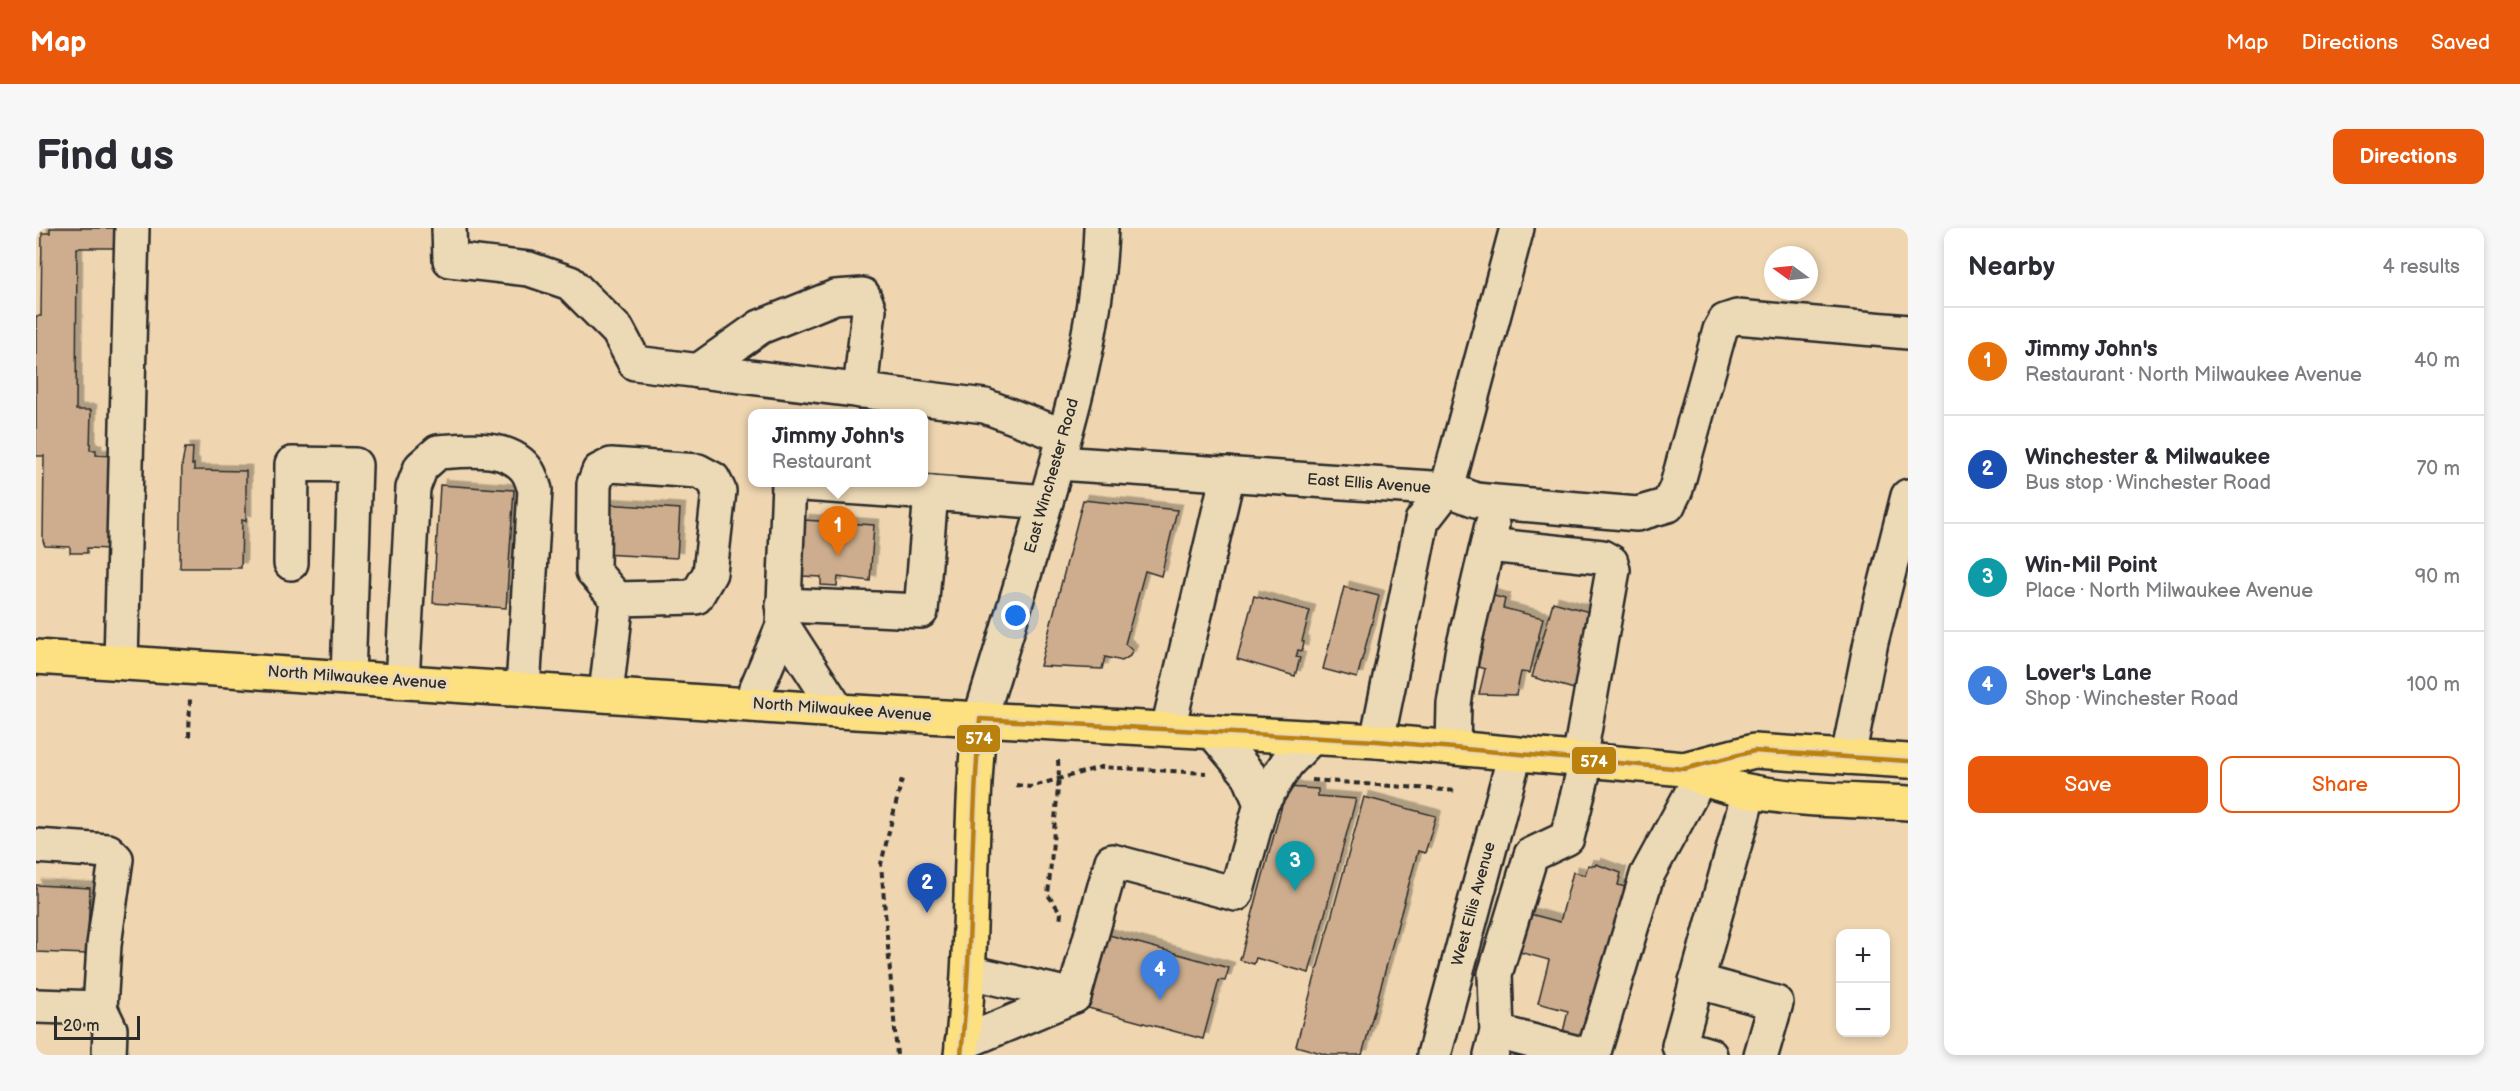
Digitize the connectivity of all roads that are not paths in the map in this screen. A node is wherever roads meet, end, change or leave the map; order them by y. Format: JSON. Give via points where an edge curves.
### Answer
{"nodes":[{"id":1,"x":132,"y":228,"type":"edge"},
{"id":2,"x":449,"y":228,"type":"edge"},
{"id":3,"x":1101,"y":228,"type":"edge"},
{"id":4,"x":1517,"y":228,"type":"edge"},
{"id":5,"x":1908,"y":332,"type":"edge"},
{"id":6,"x":698,"y":371,"type":"junction"},
{"id":7,"x":860,"y":391,"type":"junction"},
{"id":8,"x":1061,"y":449,"type":"junction"},
{"id":9,"x":1228,"y":474,"type":"junction"},
{"id":10,"x":789,"y":487,"type":"edge"},
{"id":11,"x":848,"y":487,"type":"edge"},
{"id":12,"x":1447,"y":489,"type":"junction"},
{"id":13,"x":893,"y":490,"type":"junction"},
{"id":14,"x":931,"y":493,"type":"junction"},
{"id":15,"x":1908,"y":496,"type":"edge"},
{"id":16,"x":1046,"y":502,"type":"junction"},
{"id":17,"x":1496,"y":502,"type":"junction"},
{"id":18,"x":1488,"y":545,"type":"junction"},
{"id":19,"x":291,"y":563,"type":"dead end"},
{"id":20,"x":616,"y":599,"type":"junction"},
{"id":21,"x":783,"y":608,"type":"junction"},
{"id":22,"x":36,"y":657,"type":"edge"},
{"id":23,"x":121,"y":662,"type":"junction"},
{"id":24,"x":348,"y":678,"type":"junction"},
{"id":25,"x":402,"y":681,"type":"junction"},
{"id":26,"x":523,"y":689,"type":"junction"},
{"id":27,"x":606,"y":694,"type":"junction"},
{"id":28,"x":750,"y":704,"type":"junction"},
{"id":29,"x":838,"y":711,"type":"junction"},
{"id":30,"x":980,"y":719,"type":"junction"},
{"id":31,"x":1168,"y":729,"type":"junction"},
{"id":32,"x":1213,"y":732,"type":"junction"},
{"id":33,"x":1312,"y":737,"type":"junction"},
{"id":34,"x":1377,"y":741,"type":"junction"},
{"id":35,"x":1453,"y":747,"type":"junction"},
{"id":36,"x":1515,"y":754,"type":"junction"},
{"id":37,"x":1848,"y":757,"type":"junction"},
{"id":38,"x":1583,"y":760,"type":"junction"},
{"id":39,"x":1908,"y":761,"type":"edge"},
{"id":40,"x":1692,"y":774,"type":"junction"},
{"id":41,"x":1749,"y":792,"type":"junction"},
{"id":42,"x":1908,"y":803,"type":"edge"},
{"id":43,"x":1261,"y":804,"type":"junction"},
{"id":44,"x":36,"y":846,"type":"edge"},
{"id":45,"x":969,"y":972,"type":"junction"},
{"id":46,"x":1696,"y":981,"type":"junction"},
{"id":47,"x":1074,"y":996,"type":"junction"},
{"id":48,"x":36,"y":1006,"type":"edge"},
{"id":49,"x":100,"y":1008,"type":"junction"},
{"id":50,"x":1494,"y":1043,"type":"edge"},
{"id":51,"x":962,"y":1049,"type":"edge"},
{"id":52,"x":109,"y":1055,"type":"edge"},
{"id":53,"x":1434,"y":1055,"type":"edge"},
{"id":54,"x":1585,"y":1055,"type":"edge"},
{"id":55,"x":1593,"y":1055,"type":"edge"},
{"id":56,"x":1710,"y":1055,"type":"edge"},
{"id":57,"x":1761,"y":1055,"type":"edge"}],
"edges":[{"from":1,"to":23,"type":"street"},
{"from":2,"to":6,"type":"street","name":"East Ellis Avenue","via":[[450,260],[529,269],[570,283],[618,331],[635,363]]},
{"from":3,"to":8,"type":"street","name":"East Winchester Road","via":[[1100,261],[1086,340]]},
{"from":4,"to":12,"type":"street","name":"East Ellis Avenue"},
{"from":5,"to":17,"type":"street","via":[[1737,317],[1725,321],[1668,505],[1637,514]]},
{"from":6,"to":7,"type":"street","name":"East Ellis Avenue"},
{"from":6,"to":7,"type":"street","via":[[760,327],[835,297],[863,295],[869,310]]},
{"from":7,"to":8,"type":"street","name":"East Ellis Avenue","via":[[985,406]]},
{"from":8,"to":9,"type":"street","name":"East Ellis Avenue"},
{"from":8,"to":16,"type":"street","name":"East Winchester Road"},
{"from":9,"to":12,"type":"street","name":"East Ellis Avenue"},
{"from":9,"to":31,"type":"street"},
{"from":10,"to":21,"type":"street"},
{"from":11,"to":13,"type":"street"},
{"from":12,"to":17,"type":"street","via":[[1476,500]]},
{"from":12,"to":34,"type":"street","via":[[1422,521]]},
{"from":13,"to":14,"type":"street"},
{"from":13,"to":21,"type":"street","via":[[888,502],[805,495],[799,501],[795,584]]},
{"from":14,"to":16,"type":"street"},
{"from":14,"to":21,"type":"street","via":[[921,611]]},
{"from":15,"to":37,"type":"street","via":[[1871,642]]},
{"from":16,"to":30,"type":"street","name":"East Winchester Road"},
{"from":17,"to":18,"type":"street"},
{"from":18,"to":35,"type":"street","via":[[1454,704]]},
{"from":18,"to":38,"type":"street","via":[[1602,557],[1611,562],[1613,570]]},
{"from":19,"to":24,"type":"street","via":[[292,464],[355,465]]},
{"from":20,"to":20,"type":"street","via":[[696,597],[710,573],[719,491],[713,479],[698,471],[610,465],[599,471],[594,484],[592,571]]},
{"from":20,"to":27,"type":"street"},
{"from":21,"to":28,"type":"street"},
{"from":21,"to":29,"type":"street"},
{"from":22,"to":23,"type":"main road","name":"North Milwaukee Avenue"},
{"from":23,"to":24,"type":"main road","name":"North Milwaukee Avenue"},
{"from":24,"to":25,"type":"main road","name":"North Milwaukee Avenue"},
{"from":25,"to":26,"type":"main road","name":"North Milwaukee Avenue"},
{"from":25,"to":26,"type":"street","via":[[413,488],[421,467],[438,452],[468,450],[512,457],[528,471],[535,490]]},
{"from":26,"to":27,"type":"main road","name":"North Milwaukee Avenue"},
{"from":27,"to":28,"type":"main road","name":"North Milwaukee Avenue"},
{"from":28,"to":29,"type":"main road","name":"North Milwaukee Avenue"},
{"from":29,"to":30,"type":"main road","name":"North Milwaukee Avenue"},
{"from":30,"to":31,"type":"main road","name":"North Milwaukee Avenue"},
{"from":30,"to":45,"type":"main road","via":[[973,783]]},
{"from":31,"to":32,"type":"main road","name":"North Milwaukee Avenue"},
{"from":32,"to":33,"type":"main road","name":"North Milwaukee Avenue"},
{"from":32,"to":43,"type":"street","via":[[1249,775]]},
{"from":33,"to":34,"type":"main road","name":"North Milwaukee Avenue"},
{"from":33,"to":43,"type":"street","via":[[1287,764]]},
{"from":34,"to":35,"type":"main road","name":"North Milwaukee Avenue"},
{"from":35,"to":36,"type":"main road","name":"North Milwaukee Avenue"},
{"from":36,"to":38,"type":"main road","name":"North Milwaukee Avenue"},
{"from":36,"to":53,"type":"street","name":"West Ellis Avenue"},
{"from":37,"to":39,"type":"main road","name":"North Milwaukee Avenue"},
{"from":37,"to":40,"type":"main road","name":"North Milwaukee Avenue","via":[[1754,751]]},
{"from":38,"to":40,"type":"main road","name":"North Milwaukee Avenue"},
{"from":38,"to":50,"type":"street","via":[[1567,838],[1531,855],[1495,974]]},
{"from":40,"to":41,"type":"main road","name":"North Milwaukee Avenue"},
{"from":40,"to":55,"type":"street","via":[[1647,874]]},
{"from":41,"to":42,"type":"main road","name":"North Milwaukee Avenue"},
{"from":41,"to":46,"type":"street"},
{"from":43,"to":47,"type":"street","via":[[1236,894],[1112,861]]},
{"from":44,"to":49,"type":"street","via":[[108,851],[116,859]]},
{"from":45,"to":47,"type":"street"},
{"from":45,"to":51,"type":"main road"},
{"from":46,"to":56,"type":"street","via":[[1679,1046]]},
{"from":46,"to":57,"type":"street","via":[[1776,1003]]},
{"from":47,"to":51,"type":"street"},
{"from":48,"to":49,"type":"street"},
{"from":49,"to":52,"type":"street","via":[[110,1029]]},
{"from":50,"to":54,"type":"street"}]}
